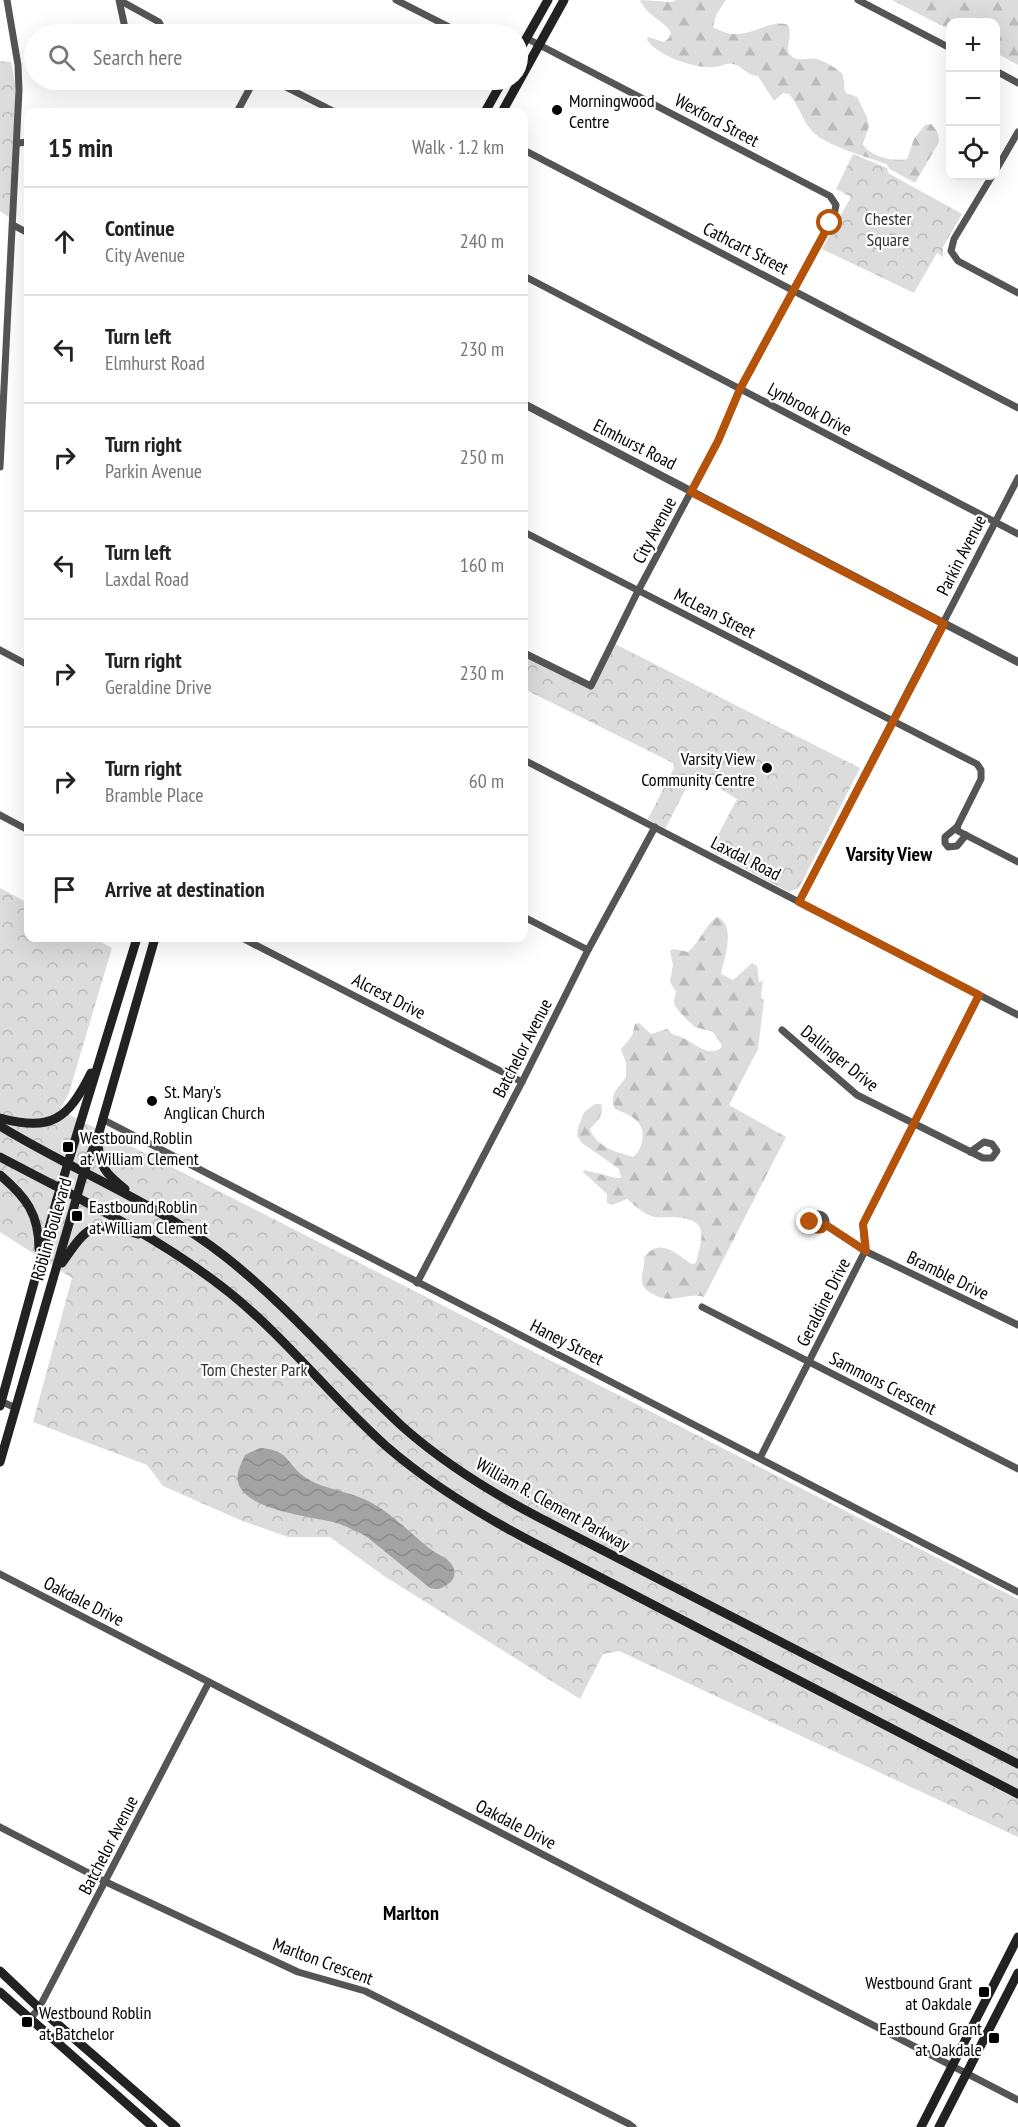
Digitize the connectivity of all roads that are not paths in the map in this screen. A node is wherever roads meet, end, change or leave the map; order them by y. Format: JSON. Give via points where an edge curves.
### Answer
{"nodes":[{"id":1,"x":7,"y":0,"type":"edge"},
{"id":2,"x":119,"y":0,"type":"edge"},
{"id":3,"x":396,"y":0,"type":"edge"},
{"id":4,"x":548,"y":0,"type":"edge"},
{"id":5,"x":564,"y":0,"type":"edge"},
{"id":6,"x":858,"y":0,"type":"edge"},
{"id":7,"x":124,"y":24,"type":"edge"},
{"id":8,"x":160,"y":24,"type":"edge"},
{"id":9,"x":443,"y":24,"type":"edge"},
{"id":10,"x":528,"y":35,"type":"edge"},
{"id":11,"x":528,"y":39,"type":"edge"},
{"id":12,"x":539,"y":45,"type":"junction"},
{"id":13,"x":946,"y":45,"type":"edge"},
{"id":14,"x":528,"y":65,"type":"edge"},
{"id":15,"x":998,"y":72,"type":"edge"},
{"id":16,"x":1018,"y":83,"type":"edge"},
{"id":17,"x":249,"y":90,"type":"edge"},
{"id":18,"x":292,"y":90,"type":"edge"},
{"id":19,"x":497,"y":90,"type":"edge"},
{"id":20,"x":514,"y":90,"type":"edge"},
{"id":21,"x":239,"y":108,"type":"edge"},
{"id":22,"x":327,"y":108,"type":"edge"},
{"id":23,"x":487,"y":108,"type":"edge"},
{"id":24,"x":504,"y":108,"type":"edge"},
{"id":25,"x":1018,"y":132,"type":"edge"},
{"id":26,"x":24,"y":142,"type":"edge"},
{"id":27,"x":18,"y":143,"type":"junction"},
{"id":28,"x":528,"y":152,"type":"edge"},
{"id":29,"x":1000,"y":163,"type":"edge"},
{"id":30,"x":990,"y":180,"type":"edge"},
{"id":31,"x":830,"y":196,"type":"joint"},
{"id":32,"x":13,"y":225,"type":"junction"},
{"id":33,"x":24,"y":231,"type":"edge"},
{"id":34,"x":528,"y":278,"type":"edge"},
{"id":35,"x":795,"y":291,"type":"junction"},
{"id":36,"x":1018,"y":293,"type":"edge"},
{"id":37,"x":740,"y":389,"type":"junction"},
{"id":38,"x":528,"y":406,"type":"edge"},
{"id":39,"x":1018,"y":408,"type":"edge"},
{"id":40,"x":0,"y":467,"type":"edge"},
{"id":41,"x":1018,"y":478,"type":"edge"},
{"id":42,"x":691,"y":492,"type":"junction"},
{"id":43,"x":995,"y":522,"type":"junction"},
{"id":44,"x":528,"y":534,"type":"edge"},
{"id":45,"x":1018,"y":534,"type":"edge"},
{"id":46,"x":638,"y":591,"type":"junction"},
{"id":47,"x":944,"y":624,"type":"junction"},
{"id":48,"x":0,"y":650,"type":"edge"},
{"id":49,"x":528,"y":655,"type":"edge"},
{"id":50,"x":1018,"y":662,"type":"edge"},
{"id":51,"x":24,"y":663,"type":"edge"},
{"id":52,"x":894,"y":721,"type":"junction"},
{"id":53,"x":528,"y":761,"type":"edge"},
{"id":54,"x":0,"y":815,"type":"edge"},
{"id":55,"x":655,"y":827,"type":"junction"},
{"id":56,"x":957,"y":827,"type":"junction"},
{"id":57,"x":24,"y":828,"type":"edge"},
{"id":58,"x":966,"y":835,"type":"junction"},
{"id":59,"x":1018,"y":862,"type":"edge"},
{"id":60,"x":799,"y":902,"type":"junction"},
{"id":61,"x":528,"y":919,"type":"edge"},
{"id":62,"x":136,"y":942,"type":"edge"},
{"id":63,"x":154,"y":942,"type":"edge"},
{"id":64,"x":250,"y":942,"type":"edge"},
{"id":65,"x":588,"y":950,"type":"junction"},
{"id":66,"x":979,"y":995,"type":"junction"},
{"id":67,"x":1018,"y":1015,"type":"edge"},
{"id":68,"x":782,"y":1030,"type":"dead end"},
{"id":69,"x":101,"y":1052,"type":"junction"},
{"id":70,"x":522,"y":1082,"type":"junction"},
{"id":71,"x":0,"y":1118,"type":"edge"},
{"id":72,"x":102,"y":1119,"type":"junction"},
{"id":73,"x":913,"y":1125,"type":"junction"},
{"id":74,"x":0,"y":1126,"type":"edge"},
{"id":75,"x":98,"y":1136,"type":"junction"},
{"id":76,"x":970,"y":1152,"type":"dead end"},
{"id":77,"x":0,"y":1157,"type":"edge"},
{"id":78,"x":68,"y":1164,"type":"junction"},
{"id":79,"x":84,"y":1172,"type":"junction"},
{"id":80,"x":0,"y":1175,"type":"edge"},
{"id":81,"x":60,"y":1189,"type":"junction"},
{"id":82,"x":76,"y":1198,"type":"junction"},
{"id":83,"x":138,"y":1200,"type":"junction"},
{"id":84,"x":826,"y":1225,"type":"dead end"},
{"id":85,"x":153,"y":1239,"type":"junction"},
{"id":86,"x":866,"y":1251,"type":"junction"},
{"id":87,"x":39,"y":1259,"type":"junction"},
{"id":88,"x":57,"y":1270,"type":"junction"},
{"id":89,"x":417,"y":1283,"type":"junction"},
{"id":90,"x":702,"y":1307,"type":"dead end"},
{"id":91,"x":1018,"y":1325,"type":"edge"},
{"id":92,"x":809,"y":1362,"type":"junction"},
{"id":93,"x":0,"y":1403,"type":"edge"},
{"id":94,"x":16,"y":1408,"type":"junction"},
{"id":95,"x":760,"y":1458,"type":"junction"},
{"id":96,"x":0,"y":1462,"type":"edge"},
{"id":97,"x":1018,"y":1469,"type":"edge"},
{"id":98,"x":0,"y":1574,"type":"edge"},
{"id":99,"x":1018,"y":1592,"type":"edge"},
{"id":100,"x":210,"y":1682,"type":"junction"},
{"id":101,"x":1018,"y":1762,"type":"edge"},
{"id":102,"x":994,"y":1782,"type":"junction"},
{"id":103,"x":1018,"y":1794,"type":"edge"},
{"id":104,"x":1018,"y":1800,"type":"edge"},
{"id":105,"x":0,"y":1827,"type":"edge"},
{"id":106,"x":106,"y":1882,"type":"junction"},
{"id":107,"x":1018,"y":1937,"type":"edge"},
{"id":108,"x":0,"y":1971,"type":"edge"},
{"id":109,"x":1018,"y":1973,"type":"edge"},
{"id":110,"x":0,"y":1992,"type":"edge"},
{"id":111,"x":39,"y":2008,"type":"junction"},
{"id":112,"x":30,"y":2019,"type":"junction"},
{"id":113,"x":952,"y":2066,"type":"junction"},
{"id":114,"x":965,"y":2073,"type":"junction"},
{"id":115,"x":1018,"y":2100,"type":"edge"},
{"id":116,"x":153,"y":2127,"type":"edge"},
{"id":117,"x":176,"y":2127,"type":"edge"},
{"id":118,"x":633,"y":2127,"type":"edge"},
{"id":119,"x":921,"y":2127,"type":"edge"},
{"id":120,"x":939,"y":2127,"type":"edge"}],
"edges":[{"from":1,"to":27,"type":"street","via":[[19,78]]},
{"from":2,"to":7,"type":"street"},
{"from":2,"to":8,"type":"street"},
{"from":3,"to":9,"type":"street"},
{"from":4,"to":10,"type":"main road"},
{"from":5,"to":12,"type":"main road"},
{"from":6,"to":13,"type":"street"},
{"from":11,"to":12,"type":"street","name":"Wexford Street"},
{"from":12,"to":14,"type":"main road"},
{"from":12,"to":31,"type":"street","name":"Wexford Street"},
{"from":15,"to":16,"type":"street"},
{"from":17,"to":21,"type":"street"},
{"from":18,"to":22,"type":"street"},
{"from":19,"to":23,"type":"main road"},
{"from":20,"to":24,"type":"main road"},
{"from":25,"to":29,"type":"street"},
{"from":26,"to":27,"type":"street"},
{"from":27,"to":32,"type":"street"},
{"from":28,"to":35,"type":"street","name":"Cathcart Street"},
{"from":30,"to":36,"type":"street","via":[[951,250],[958,261]]},
{"from":31,"to":35,"type":"street","name":"City Avenue","via":[[836,205],[834,215]]},
{"from":32,"to":33,"type":"street"},
{"from":32,"to":40,"type":"street"},
{"from":34,"to":37,"type":"street","name":"Lynbrook Drive"},
{"from":35,"to":37,"type":"street","name":"City Avenue"},
{"from":35,"to":39,"type":"street","name":"Cathcart Street"},
{"from":37,"to":42,"type":"street","name":"City Avenue"},
{"from":37,"to":43,"type":"street","name":"Lynbrook Drive"},
{"from":38,"to":42,"type":"street","name":"Elmhurst Road"},
{"from":41,"to":43,"type":"street","name":"Parkin Avenue"},
{"from":42,"to":46,"type":"street","name":"City Avenue"},
{"from":42,"to":47,"type":"street","name":"Elmhurst Road"},
{"from":43,"to":45,"type":"street","name":"Lynbrook Drive"},
{"from":43,"to":47,"type":"street","name":"Parkin Avenue"},
{"from":44,"to":46,"type":"street","name":"McLean Street"},
{"from":46,"to":49,"type":"street","name":"City Avenue","via":[[591,686]]},
{"from":46,"to":52,"type":"street","name":"McLean Street"},
{"from":47,"to":50,"type":"street","name":"Elmhurst Road"},
{"from":47,"to":52,"type":"street","name":"Parkin Avenue"},
{"from":48,"to":51,"type":"street"},
{"from":52,"to":56,"type":"street","name":"McLean Street","via":[[977,764],[981,770],[981,779]]},
{"from":52,"to":60,"type":"street","name":"Parkin Avenue"},
{"from":53,"to":55,"type":"street","name":"Laxdal Road"},
{"from":54,"to":57,"type":"street"},
{"from":55,"to":60,"type":"street","name":"Laxdal Road"},
{"from":55,"to":65,"type":"street","name":"Batchelor Avenue"},
{"from":56,"to":58,"type":"street"},
{"from":56,"to":58,"type":"street","via":[[945,837],[948,847],[957,846]]},
{"from":58,"to":59,"type":"street"},
{"from":60,"to":66,"type":"street","name":"Laxdal Road"},
{"from":61,"to":65,"type":"street"},
{"from":62,"to":69,"type":"main road","name":"Roblin Boulevard"},
{"from":63,"to":72,"type":"main road","name":"Roblin Boulevard"},
{"from":64,"to":70,"type":"street","name":"Alcrest Drive"},
{"from":65,"to":70,"type":"street","name":"Batchelor Avenue"},
{"from":66,"to":67,"type":"street","name":"Laxdal Road"},
{"from":66,"to":73,"type":"street","name":"Geraldine Drive"},
{"from":68,"to":73,"type":"street","name":"Dallinger Drive","via":[[857,1095]]},
{"from":69,"to":71,"type":"main road","via":[[77,1099],[52,1121],[31,1125]]},
{"from":69,"to":78,"type":"main road","name":"Roblin Boulevard"},
{"from":70,"to":89,"type":"street","name":"Batchelor Avenue"},
{"from":72,"to":75,"type":"main road","name":"Roblin Boulevard"},
{"from":72,"to":89,"type":"street","name":"Haney Street"},
{"from":73,"to":76,"type":"street","name":"Dallinger Drive"},
{"from":73,"to":86,"type":"street","name":"Geraldine Drive","via":[[863,1224]]},
{"from":74,"to":78,"type":"main road","name":"William R. Clement Parkway"},
{"from":75,"to":79,"type":"main road","name":"Roblin Boulevard"},
{"from":75,"to":83,"type":"main road","via":[[101,1162],[108,1175]]},
{"from":77,"to":81,"type":"main road"},
{"from":78,"to":79,"type":"main road","name":"William R. Clement Parkway"},
{"from":78,"to":81,"type":"main road","name":"Roblin Boulevard"},
{"from":79,"to":82,"type":"main road","name":"Roblin Boulevard"},
{"from":79,"to":83,"type":"main road","name":"William R. Clement Parkway"},
{"from":80,"to":87,"type":"main road","via":[[25,1199],[35,1218]]},
{"from":81,"to":82,"type":"main road"},
{"from":81,"to":87,"type":"main road","name":"Roblin Boulevard"},
{"from":82,"to":85,"type":"main road"},
{"from":82,"to":88,"type":"main road","name":"Roblin Boulevard"},
{"from":83,"to":101,"type":"main road","name":"William R. Clement Parkway","via":[[235,1264],[405,1428],[476,1482]]},
{"from":84,"to":86,"type":"street","name":"Bramble Drive"},
{"from":85,"to":88,"type":"main road","via":[[110,1226],[96,1227],[79,1238]]},
{"from":85,"to":102,"type":"main road","via":[[231,1294],[386,1445],[464,1504]]},
{"from":86,"to":91,"type":"street","name":"Bramble Drive"},
{"from":86,"to":92,"type":"street","name":"Geraldine Drive"},
{"from":87,"to":93,"type":"main road","name":"Roblin Boulevard"},
{"from":88,"to":94,"type":"main road","name":"Roblin Boulevard"},
{"from":89,"to":95,"type":"street","name":"Haney Street"},
{"from":90,"to":92,"type":"street","name":"Sammons Crescent"},
{"from":92,"to":95,"type":"street","name":"Geraldine Drive"},
{"from":92,"to":97,"type":"street","name":"Sammons Crescent"},
{"from":93,"to":94,"type":"street"},
{"from":94,"to":96,"type":"main road","name":"Roblin Boulevard"},
{"from":95,"to":99,"type":"street","name":"Haney Street"},
{"from":98,"to":100,"type":"street","name":"Oakdale Drive"},
{"from":100,"to":106,"type":"street","name":"Batchelor Avenue"},
{"from":100,"to":113,"type":"street","name":"Oakdale Drive"},
{"from":102,"to":103,"type":"main road"},
{"from":102,"to":104,"type":"main road"},
{"from":105,"to":106,"type":"street","name":"Marlton Crescent"},
{"from":106,"to":111,"type":"street","name":"Batchelor Avenue"},
{"from":106,"to":118,"type":"street","name":"Marlton Crescent","via":[[298,1972],[365,1991]]},
{"from":107,"to":113,"type":"main road"},
{"from":108,"to":111,"type":"main road"},
{"from":109,"to":114,"type":"main road"},
{"from":110,"to":112,"type":"main road"},
{"from":111,"to":112,"type":"street","name":"Batchelor Avenue"},
{"from":111,"to":117,"type":"main road"},
{"from":112,"to":116,"type":"main road"},
{"from":113,"to":114,"type":"street","name":"Oakdale Drive"},
{"from":113,"to":119,"type":"main road"},
{"from":114,"to":115,"type":"street","name":"Oakdale Drive"},
{"from":114,"to":120,"type":"main road"}]}
